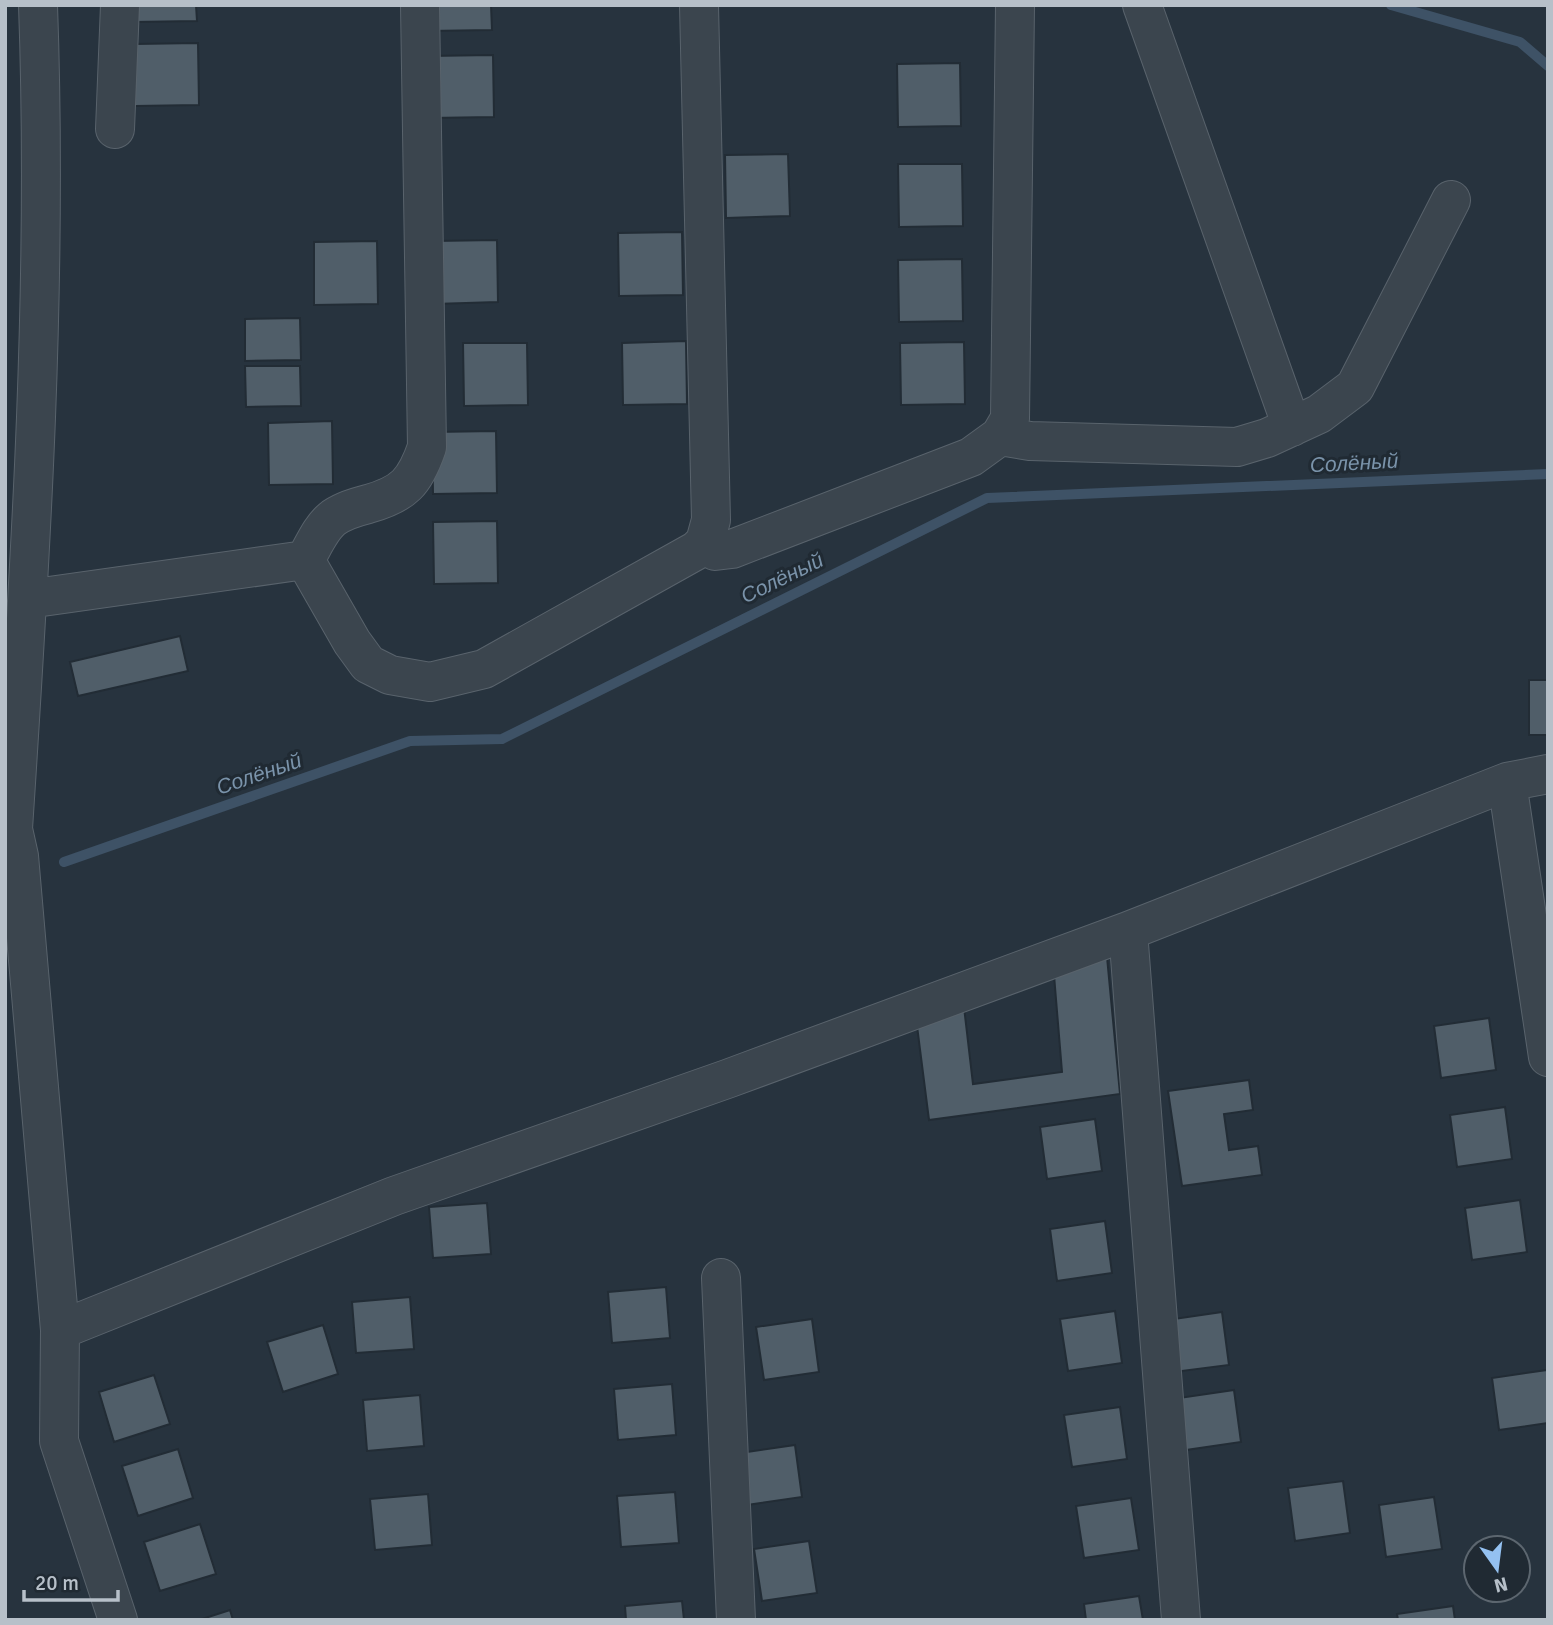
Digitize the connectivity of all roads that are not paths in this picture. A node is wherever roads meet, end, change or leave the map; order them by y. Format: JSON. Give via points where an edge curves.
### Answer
{"nodes":[{"id":1,"x":38,"y":5,"type":"edge"},
{"id":2,"x":120,"y":5,"type":"edge"},
{"id":3,"x":420,"y":5,"type":"edge"},
{"id":4,"x":699,"y":5,"type":"edge"},
{"id":5,"x":1015,"y":5,"type":"edge"},
{"id":6,"x":1142,"y":5,"type":"edge"},
{"id":7,"x":115,"y":129,"type":"dead end"},
{"id":8,"x":1451,"y":200,"type":"dead end"},
{"id":9,"x":1292,"y":427,"type":"junction"},
{"id":10,"x":1000,"y":436,"type":"junction"},
{"id":11,"x":705,"y":542,"type":"junction"},
{"id":12,"x":305,"y":560,"type":"junction"},
{"id":13,"x":28,"y":599,"type":"junction"},
{"id":14,"x":1548,"y":774,"type":"edge"},
{"id":15,"x":1507,"y":782,"type":"junction"},
{"id":16,"x":8,"y":825,"type":"edge"},
{"id":17,"x":1128,"y":931,"type":"junction"},
{"id":18,"x":1548,"y":1057,"type":"edge"},
{"id":19,"x":721,"y":1278,"type":"dead end"},
{"id":20,"x":60,"y":1330,"type":"junction"},
{"id":21,"x":118,"y":1620,"type":"edge"},
{"id":22,"x":736,"y":1620,"type":"edge"},
{"id":23,"x":1181,"y":1620,"type":"edge"}],
"edges":[{"from":1,"to":13,"type":"street","via":[[41,270]]},
{"from":2,"to":7,"type":"street"},
{"from":3,"to":12,"type":"street","via":[[427,447],[419,470],[403,490],[333,518]]},
{"from":4,"to":11,"type":"street","via":[[711,520]]},
{"from":5,"to":10,"type":"street","via":[[1010,419]]},
{"from":6,"to":9,"type":"street"},
{"from":8,"to":9,"type":"street","via":[[1354,387],[1319,414]]},
{"from":9,"to":10,"type":"street","via":[[1237,447],[1030,441]]},
{"from":10,"to":11,"type":"street","via":[[971,457],[732,549],[715,551]]},
{"from":11,"to":12,"type":"street","via":[[484,669],[430,682],[390,675],[368,664]]},
{"from":12,"to":13,"type":"street"},
{"from":13,"to":16,"type":"street"},
{"from":14,"to":15,"type":"street"},
{"from":15,"to":17,"type":"street"},
{"from":15,"to":18,"type":"street"},
{"from":16,"to":20,"type":"street","via":[[19,856]]},
{"from":17,"to":20,"type":"street","via":[[394,1196]]},
{"from":17,"to":23,"type":"street"},
{"from":19,"to":22,"type":"street"},
{"from":20,"to":21,"type":"street","via":[[59,1441]]}]}
